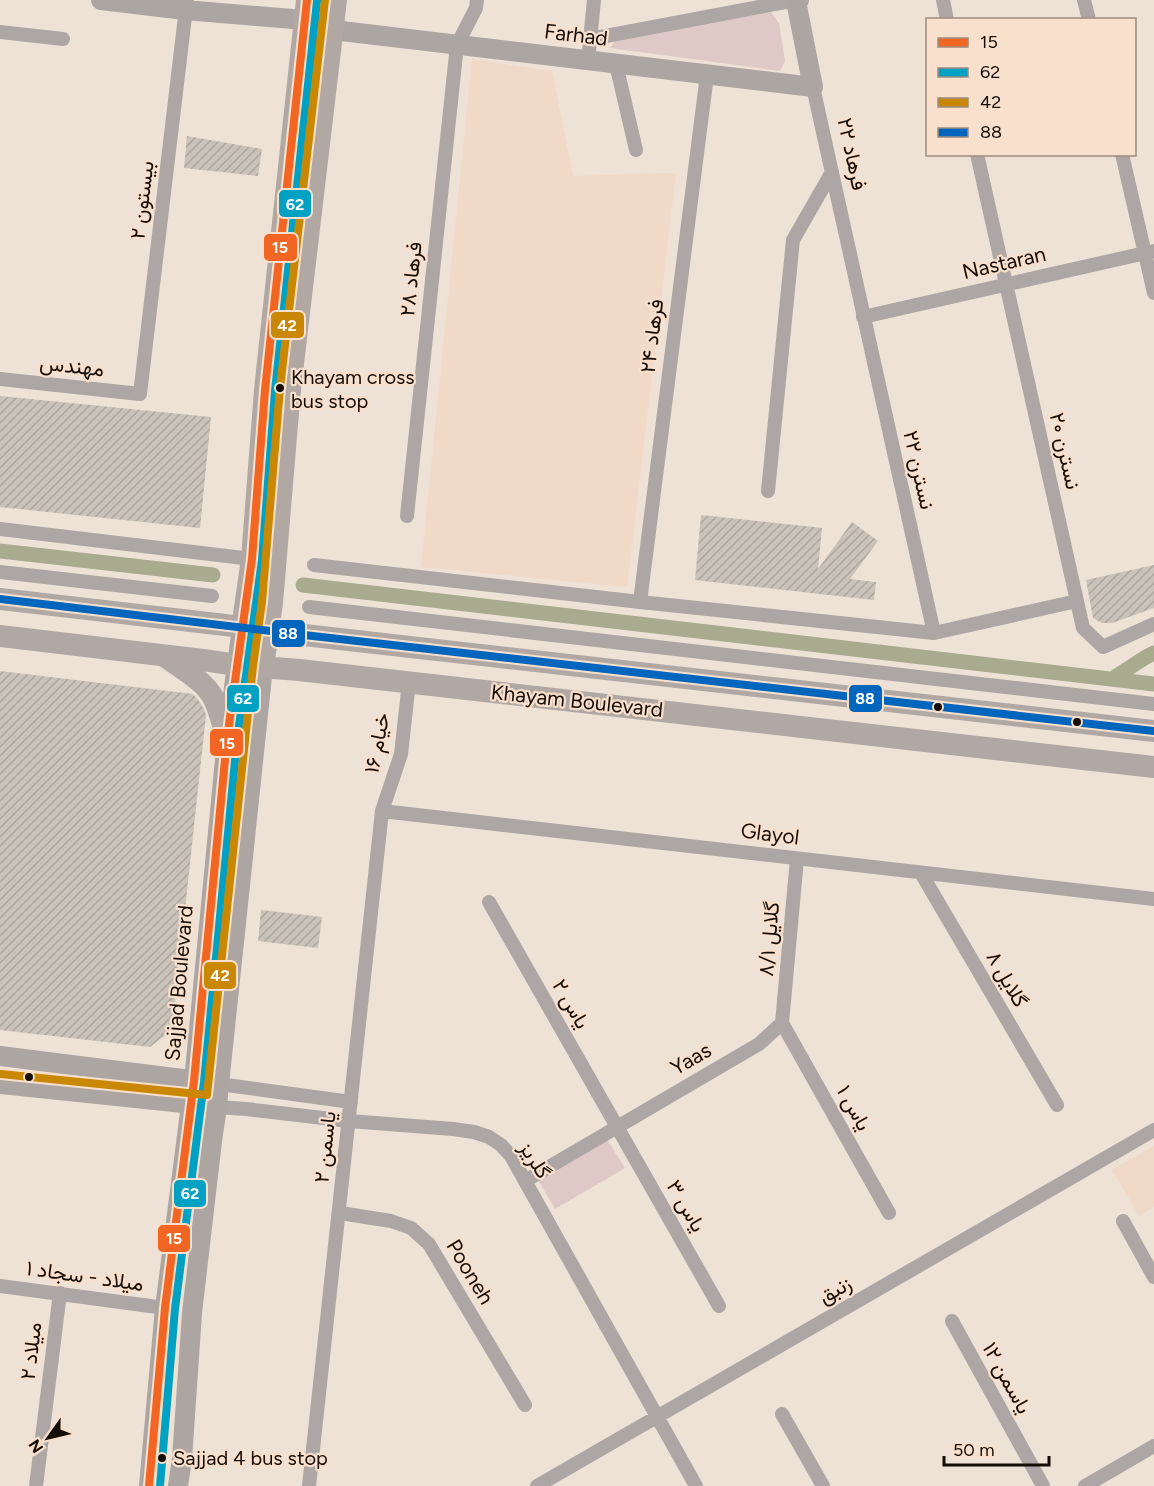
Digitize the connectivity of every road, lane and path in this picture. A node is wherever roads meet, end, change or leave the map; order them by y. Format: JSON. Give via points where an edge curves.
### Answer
{"nodes":[{"id":1,"x":101,"y":0,"type":"edge"},
{"id":2,"x":336,"y":0,"type":"edge"},
{"id":3,"x":477,"y":0,"type":"edge"},
{"id":4,"x":594,"y":0,"type":"edge"},
{"id":5,"x":797,"y":0,"type":"edge"},
{"id":6,"x":943,"y":0,"type":"edge"},
{"id":7,"x":1084,"y":0,"type":"edge"},
{"id":8,"x":186,"y":5,"type":"edge"},
{"id":9,"x":306,"y":10,"type":"edge"},
{"id":10,"x":947,"y":18,"type":"edge"},
{"id":11,"x":1088,"y":18,"type":"edge"},
{"id":12,"x":333,"y":30,"type":"junction"},
{"id":13,"x":0,"y":32,"type":"edge"},
{"id":14,"x":63,"y":39,"type":"dead end"},
{"id":15,"x":590,"y":39,"type":"junction"},
{"id":16,"x":457,"y":45,"type":"junction"},
{"id":17,"x":588,"y":61,"type":"junction"},
{"id":18,"x":616,"y":64,"type":"junction"},
{"id":19,"x":706,"y":75,"type":"junction"},
{"id":20,"x":813,"y":87,"type":"junction"},
{"id":21,"x":636,"y":150,"type":"dead end"},
{"id":22,"x":977,"y":156,"type":"edge"},
{"id":23,"x":1123,"y":156,"type":"edge"},
{"id":24,"x":832,"y":172,"type":"junction"},
{"id":25,"x":1150,"y":252,"type":"edge"},
{"id":26,"x":1006,"y":284,"type":"junction"},
{"id":27,"x":1154,"y":293,"type":"edge"},
{"id":28,"x":863,"y":317,"type":"junction"},
{"id":29,"x":0,"y":379,"type":"edge"},
{"id":30,"x":140,"y":394,"type":"joint"},
{"id":31,"x":768,"y":491,"type":"dead end"},
{"id":32,"x":407,"y":516,"type":"dead end"},
{"id":33,"x":0,"y":529,"type":"edge"},
{"id":34,"x":252,"y":559,"type":"junction"},
{"id":35,"x":314,"y":565,"type":"dead end"},
{"id":36,"x":0,"y":572,"type":"edge"},
{"id":37,"x":212,"y":596,"type":"dead end"},
{"id":38,"x":0,"y":599,"type":"edge"},
{"id":39,"x":1077,"y":601,"type":"junction"},
{"id":40,"x":640,"y":602,"type":"junction"},
{"id":41,"x":309,"y":607,"type":"dead end"},
{"id":42,"x":1154,"y":624,"type":"edge"},
{"id":43,"x":242,"y":628,"type":"junction"},
{"id":44,"x":268,"y":629,"type":"junction"},
{"id":45,"x":934,"y":633,"type":"junction"},
{"id":46,"x":0,"y":636,"type":"edge"},
{"id":47,"x":163,"y":655,"type":"junction"},
{"id":48,"x":237,"y":665,"type":"junction"},
{"id":49,"x":263,"y":667,"type":"junction"},
{"id":50,"x":409,"y":682,"type":"junction"},
{"id":51,"x":748,"y":685,"type":"junction"},
{"id":52,"x":1154,"y":704,"type":"edge"},
{"id":53,"x":742,"y":720,"type":"junction"},
{"id":54,"x":1154,"y":731,"type":"edge"},
{"id":55,"x":227,"y":740,"type":"junction"},
{"id":56,"x":1154,"y":767,"type":"edge"},
{"id":57,"x":382,"y":811,"type":"junction"},
{"id":58,"x":797,"y":859,"type":"junction"},
{"id":59,"x":921,"y":873,"type":"junction"},
{"id":60,"x":1153,"y":901,"type":"edge"},
{"id":61,"x":489,"y":902,"type":"dead end"},
{"id":62,"x":782,"y":1023,"type":"junction"},
{"id":63,"x":0,"y":1056,"type":"edge"},
{"id":64,"x":194,"y":1081,"type":"junction"},
{"id":65,"x":0,"y":1084,"type":"edge"},
{"id":66,"x":219,"y":1084,"type":"junction"},
{"id":67,"x":351,"y":1102,"type":"junction"},
{"id":68,"x":192,"y":1104,"type":"junction"},
{"id":69,"x":1057,"y":1106,"type":"dead end"},
{"id":70,"x":217,"y":1107,"type":"junction"},
{"id":71,"x":349,"y":1121,"type":"junction"},
{"id":72,"x":617,"y":1126,"type":"junction"},
{"id":73,"x":1154,"y":1130,"type":"edge"},
{"id":74,"x":525,"y":1181,"type":"junction"},
{"id":75,"x":340,"y":1213,"type":"junction"},
{"id":76,"x":889,"y":1214,"type":"dead end"},
{"id":77,"x":1123,"y":1221,"type":"dead end"},
{"id":78,"x":1154,"y":1276,"type":"edge"},
{"id":79,"x":0,"y":1286,"type":"edge"},
{"id":80,"x":60,"y":1293,"type":"junction"},
{"id":81,"x":719,"y":1306,"type":"dead end"},
{"id":82,"x":165,"y":1308,"type":"junction"},
{"id":83,"x":952,"y":1321,"type":"dead end"},
{"id":84,"x":525,"y":1405,"type":"dead end"},
{"id":85,"x":782,"y":1414,"type":"dead end"},
{"id":86,"x":657,"y":1417,"type":"junction"},
{"id":87,"x":1154,"y":1446,"type":"edge"},
{"id":88,"x":36,"y":1486,"type":"edge"},
{"id":89,"x":149,"y":1486,"type":"edge"},
{"id":90,"x":178,"y":1486,"type":"edge"},
{"id":91,"x":309,"y":1486,"type":"edge"},
{"id":92,"x":537,"y":1486,"type":"edge"},
{"id":93,"x":696,"y":1486,"type":"edge"},
{"id":94,"x":823,"y":1486,"type":"edge"},
{"id":95,"x":1043,"y":1486,"type":"edge"},
{"id":96,"x":1085,"y":1486,"type":"edge"}],
"edges":[{"from":1,"to":8,"type":"main road"},
{"from":2,"to":12,"type":"main road"},
{"from":3,"to":16,"type":"street"},
{"from":4,"to":15,"type":"street"},
{"from":5,"to":15,"type":"street","name":"Farhad"},
{"from":5,"to":20,"type":"main road","name":"فرهاد ۲۲"},
{"from":6,"to":10,"type":"street"},
{"from":7,"to":11,"type":"street"},
{"from":8,"to":9,"type":"main road"},
{"from":8,"to":30,"type":"street","name":"بیستون ۲"},
{"from":9,"to":34,"type":"main road","via":[[265,390]]},
{"from":12,"to":16,"type":"main road","name":"Farhad"},
{"from":12,"to":44,"type":"main road","via":[[290,389]]},
{"from":13,"to":14,"type":"street"},
{"from":15,"to":17,"type":"street"},
{"from":16,"to":17,"type":"main road","name":"Farhad"},
{"from":16,"to":32,"type":"street","name":"فرهاد ۲۸"},
{"from":17,"to":18,"type":"main road","name":"Farhad"},
{"from":18,"to":19,"type":"main road","name":"Farhad"},
{"from":18,"to":21,"type":"street"},
{"from":19,"to":20,"type":"main road","name":"Farhad"},
{"from":19,"to":40,"type":"street","name":"فرهاد ۲۴"},
{"from":20,"to":24,"type":"street","name":"فرهاد ۲۲"},
{"from":22,"to":26,"type":"street","name":"نسترن ۲۰"},
{"from":23,"to":25,"type":"street"},
{"from":24,"to":28,"type":"street","name":"فرهاد ۲۲"},
{"from":24,"to":31,"type":"street","via":[[793,240]]},
{"from":25,"to":26,"type":"street","name":"Nastaran"},
{"from":25,"to":27,"type":"street"},
{"from":26,"to":28,"type":"street","name":"Nastaran"},
{"from":26,"to":39,"type":"street","name":"نسترن ۲۰"},
{"from":28,"to":45,"type":"street","name":"نسترن ۲۲"},
{"from":29,"to":30,"type":"street","name":"مهندس"},
{"from":33,"to":34,"type":"street"},
{"from":34,"to":43,"type":"main road"},
{"from":35,"to":40,"type":"street"},
{"from":36,"to":37,"type":"street"},
{"from":38,"to":43,"type":"main road","name":"Khayam Boulevard"},
{"from":39,"to":42,"type":"street","name":"نسترن ۲۰","via":[[1083,628],[1103,647]]},
{"from":39,"to":45,"type":"street"},
{"from":40,"to":45,"type":"street"},
{"from":41,"to":52,"type":"street"},
{"from":43,"to":44,"type":"main road","name":"Khayam Boulevard"},
{"from":43,"to":48,"type":"main road","name":"Sajjad Boulevard"},
{"from":44,"to":49,"type":"main road"},
{"from":44,"to":51,"type":"main road","name":"Khayam Boulevard"},
{"from":46,"to":47,"type":"main road","name":"Khayam Boulevard"},
{"from":47,"to":48,"type":"main road","name":"Khayam Boulevard"},
{"from":47,"to":55,"type":"main road","via":[[194,677],[214,698]]},
{"from":48,"to":49,"type":"main road","name":"Khayam Boulevard"},
{"from":48,"to":55,"type":"main road","name":"Sajjad Boulevard"},
{"from":49,"to":50,"type":"main road","name":"Khayam Boulevard"},
{"from":49,"to":66,"type":"main road"},
{"from":50,"to":53,"type":"main road","name":"Khayam Boulevard"},
{"from":50,"to":57,"type":"street","name":"خیام ۱۶","via":[[401,754]]},
{"from":51,"to":53,"type":"main road","via":[[738,690],[733,701]]},
{"from":51,"to":54,"type":"main road","name":"Khayam Boulevard"},
{"from":53,"to":56,"type":"main road","name":"Khayam Boulevard"},
{"from":55,"to":64,"type":"main road","name":"Sajjad Boulevard"},
{"from":57,"to":58,"type":"street","name":"Glayol"},
{"from":57,"to":67,"type":"street","name":"یاسمن ۲"},
{"from":58,"to":59,"type":"street","name":"Glayol"},
{"from":58,"to":62,"type":"street","name":"گلایل ۸/۱"},
{"from":59,"to":60,"type":"street","name":"Glayol"},
{"from":59,"to":69,"type":"street","name":"گلایل ۸"},
{"from":61,"to":72,"type":"street","name":"یاس ۲"},
{"from":62,"to":72,"type":"street","name":"Yaas","via":[[759,1044]]},
{"from":62,"to":76,"type":"street","name":"یاس ۱"},
{"from":63,"to":64,"type":"main road"},
{"from":64,"to":66,"type":"main road"},
{"from":64,"to":68,"type":"main road","name":"Sajjad Boulevard"},
{"from":65,"to":68,"type":"main road"},
{"from":66,"to":67,"type":"street"},
{"from":66,"to":70,"type":"main road"},
{"from":67,"to":71,"type":"street","name":"یاسمن ۲"},
{"from":68,"to":70,"type":"main road"},
{"from":68,"to":82,"type":"main road","name":"Sajjad Boulevard"},
{"from":70,"to":71,"type":"street","name":"گلریز"},
{"from":70,"to":90,"type":"main road","via":[[192,1313]]},
{"from":71,"to":74,"type":"street","name":"گلریز","via":[[453,1129],[489,1137],[511,1156]]},
{"from":71,"to":75,"type":"street","name":"یاسمن ۲"},
{"from":72,"to":74,"type":"street","name":"Yaas"},
{"from":72,"to":81,"type":"street","name":"یاس ۳"},
{"from":73,"to":86,"type":"street","name":"زنبق"},
{"from":74,"to":86,"type":"street","name":"گلریز"},
{"from":75,"to":84,"type":"street","name":"Pooneh","via":[[391,1221],[411,1228],[429,1244]]},
{"from":75,"to":91,"type":"street","name":"یاسمن ۲"},
{"from":77,"to":78,"type":"street"},
{"from":79,"to":80,"type":"street","name":"میلاد - سجاد ۱"},
{"from":80,"to":82,"type":"street","name":"میلاد - سجاد ۱"},
{"from":80,"to":88,"type":"street","name":"میلاد ۲"},
{"from":82,"to":89,"type":"main road","name":"Sajjad Boulevard"},
{"from":83,"to":95,"type":"street","name":"یاسمن ۱۲"},
{"from":85,"to":94,"type":"street"},
{"from":86,"to":92,"type":"street","name":"زنبق"},
{"from":86,"to":93,"type":"street","name":"گلریز"},
{"from":87,"to":96,"type":"street"}]}
